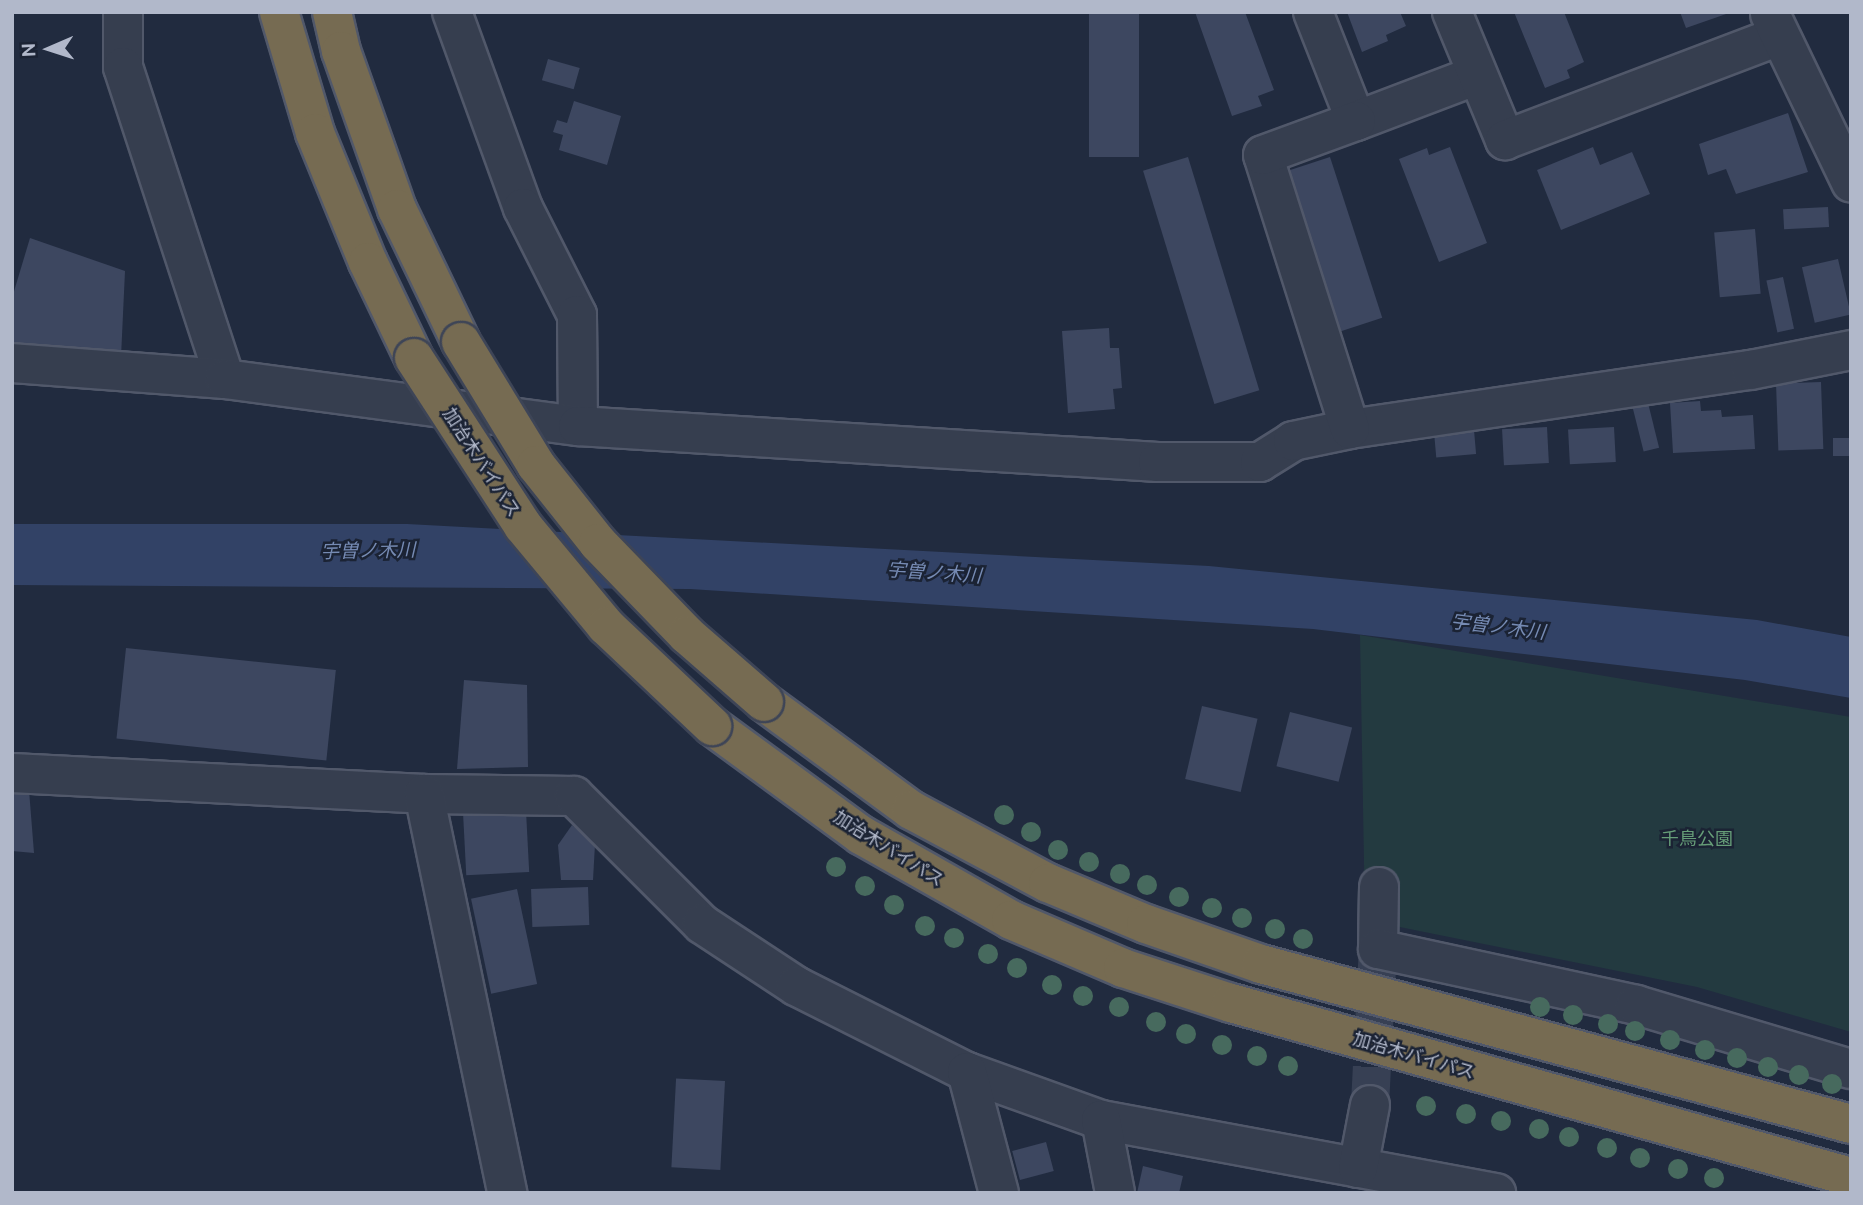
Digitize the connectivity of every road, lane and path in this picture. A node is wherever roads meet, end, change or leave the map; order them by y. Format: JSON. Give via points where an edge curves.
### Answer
{"nodes":[{"id":1,"x":122,"y":12,"type":"edge"},
{"id":2,"x":279,"y":12,"type":"edge"},
{"id":3,"x":332,"y":12,"type":"edge"},
{"id":4,"x":452,"y":12,"type":"edge"},
{"id":5,"x":1313,"y":12,"type":"edge"},
{"id":6,"x":1452,"y":12,"type":"edge"},
{"id":7,"x":1774,"y":24,"type":"edge"},
{"id":8,"x":1477,"y":75,"type":"junction"},
{"id":9,"x":1356,"y":121,"type":"junction"},
{"id":10,"x":1851,"y":182,"type":"edge"},
{"id":11,"x":1851,"y":350,"type":"edge"},
{"id":12,"x":12,"y":363,"type":"edge"},
{"id":13,"x":225,"y":379,"type":"junction"},
{"id":14,"x":578,"y":426,"type":"junction"},
{"id":15,"x":1350,"y":429,"type":"junction"},
{"id":16,"x":12,"y":773,"type":"edge"},
{"id":17,"x":425,"y":794,"type":"junction"},
{"id":18,"x":1379,"y":887,"type":"dead end"},
{"id":19,"x":1851,"y":1069,"type":"edge"},
{"id":20,"x":967,"y":1072,"type":"junction"},
{"id":21,"x":1370,"y":1105,"type":"tunnel mouth"},
{"id":22,"x":1101,"y":1120,"type":"junction"},
{"id":23,"x":1851,"y":1124,"type":"edge"},
{"id":24,"x":1358,"y":1168,"type":"junction"},
{"id":25,"x":1851,"y":1177,"type":"edge"},
{"id":26,"x":1410,"y":1184,"type":"edge"},
{"id":27,"x":507,"y":1193,"type":"edge"},
{"id":28,"x":999,"y":1193,"type":"edge"},
{"id":29,"x":1115,"y":1193,"type":"edge"},
{"id":30,"x":1496,"y":1193,"type":"edge"}],
"edges":[{"from":1,"to":13,"type":"street","via":[[123,67]]},
{"from":2,"to":25,"type":"highway","name":"加治木バイパス","bridge":true,"via":[[315,133],[414,358],[523,526],[606,626],[712,726],[861,835],[1011,920],[1123,968],[1231,1003]]},
{"from":3,"to":23,"type":"highway","bridge":true,"via":[[341,51],[397,209],[461,342],[536,465],[598,543],[687,635],[764,702],[911,810],[1048,883],[1261,964]]},
{"from":4,"to":14,"type":"street","via":[[523,208],[577,315]]},
{"from":5,"to":9,"type":"street"},
{"from":6,"to":8,"type":"street"},
{"from":7,"to":8,"type":"street","via":[[1505,140]]},
{"from":7,"to":10,"type":"street"},
{"from":8,"to":9,"type":"street"},
{"from":9,"to":15,"type":"street","via":[[1264,155]]},
{"from":11,"to":15,"type":"street","via":[[1751,370]]},
{"from":12,"to":13,"type":"street"},
{"from":13,"to":14,"type":"street"},
{"from":14,"to":15,"type":"street","via":[[1196,462],[1259,462],[1293,441]]},
{"from":16,"to":17,"type":"street"},
{"from":17,"to":20,"type":"street","via":[[574,796],[702,924],[796,986]]},
{"from":17,"to":27,"type":"street"},
{"from":18,"to":19,"type":"street","via":[[1378,949],[1636,1005]]},
{"from":20,"to":22,"type":"street"},
{"from":20,"to":28,"type":"street"},
{"from":21,"to":24,"type":"street"},
{"from":22,"to":24,"type":"street"},
{"from":22,"to":29,"type":"street"},
{"from":24,"to":26,"type":"street"},
{"from":26,"to":30,"type":"street"}]}
